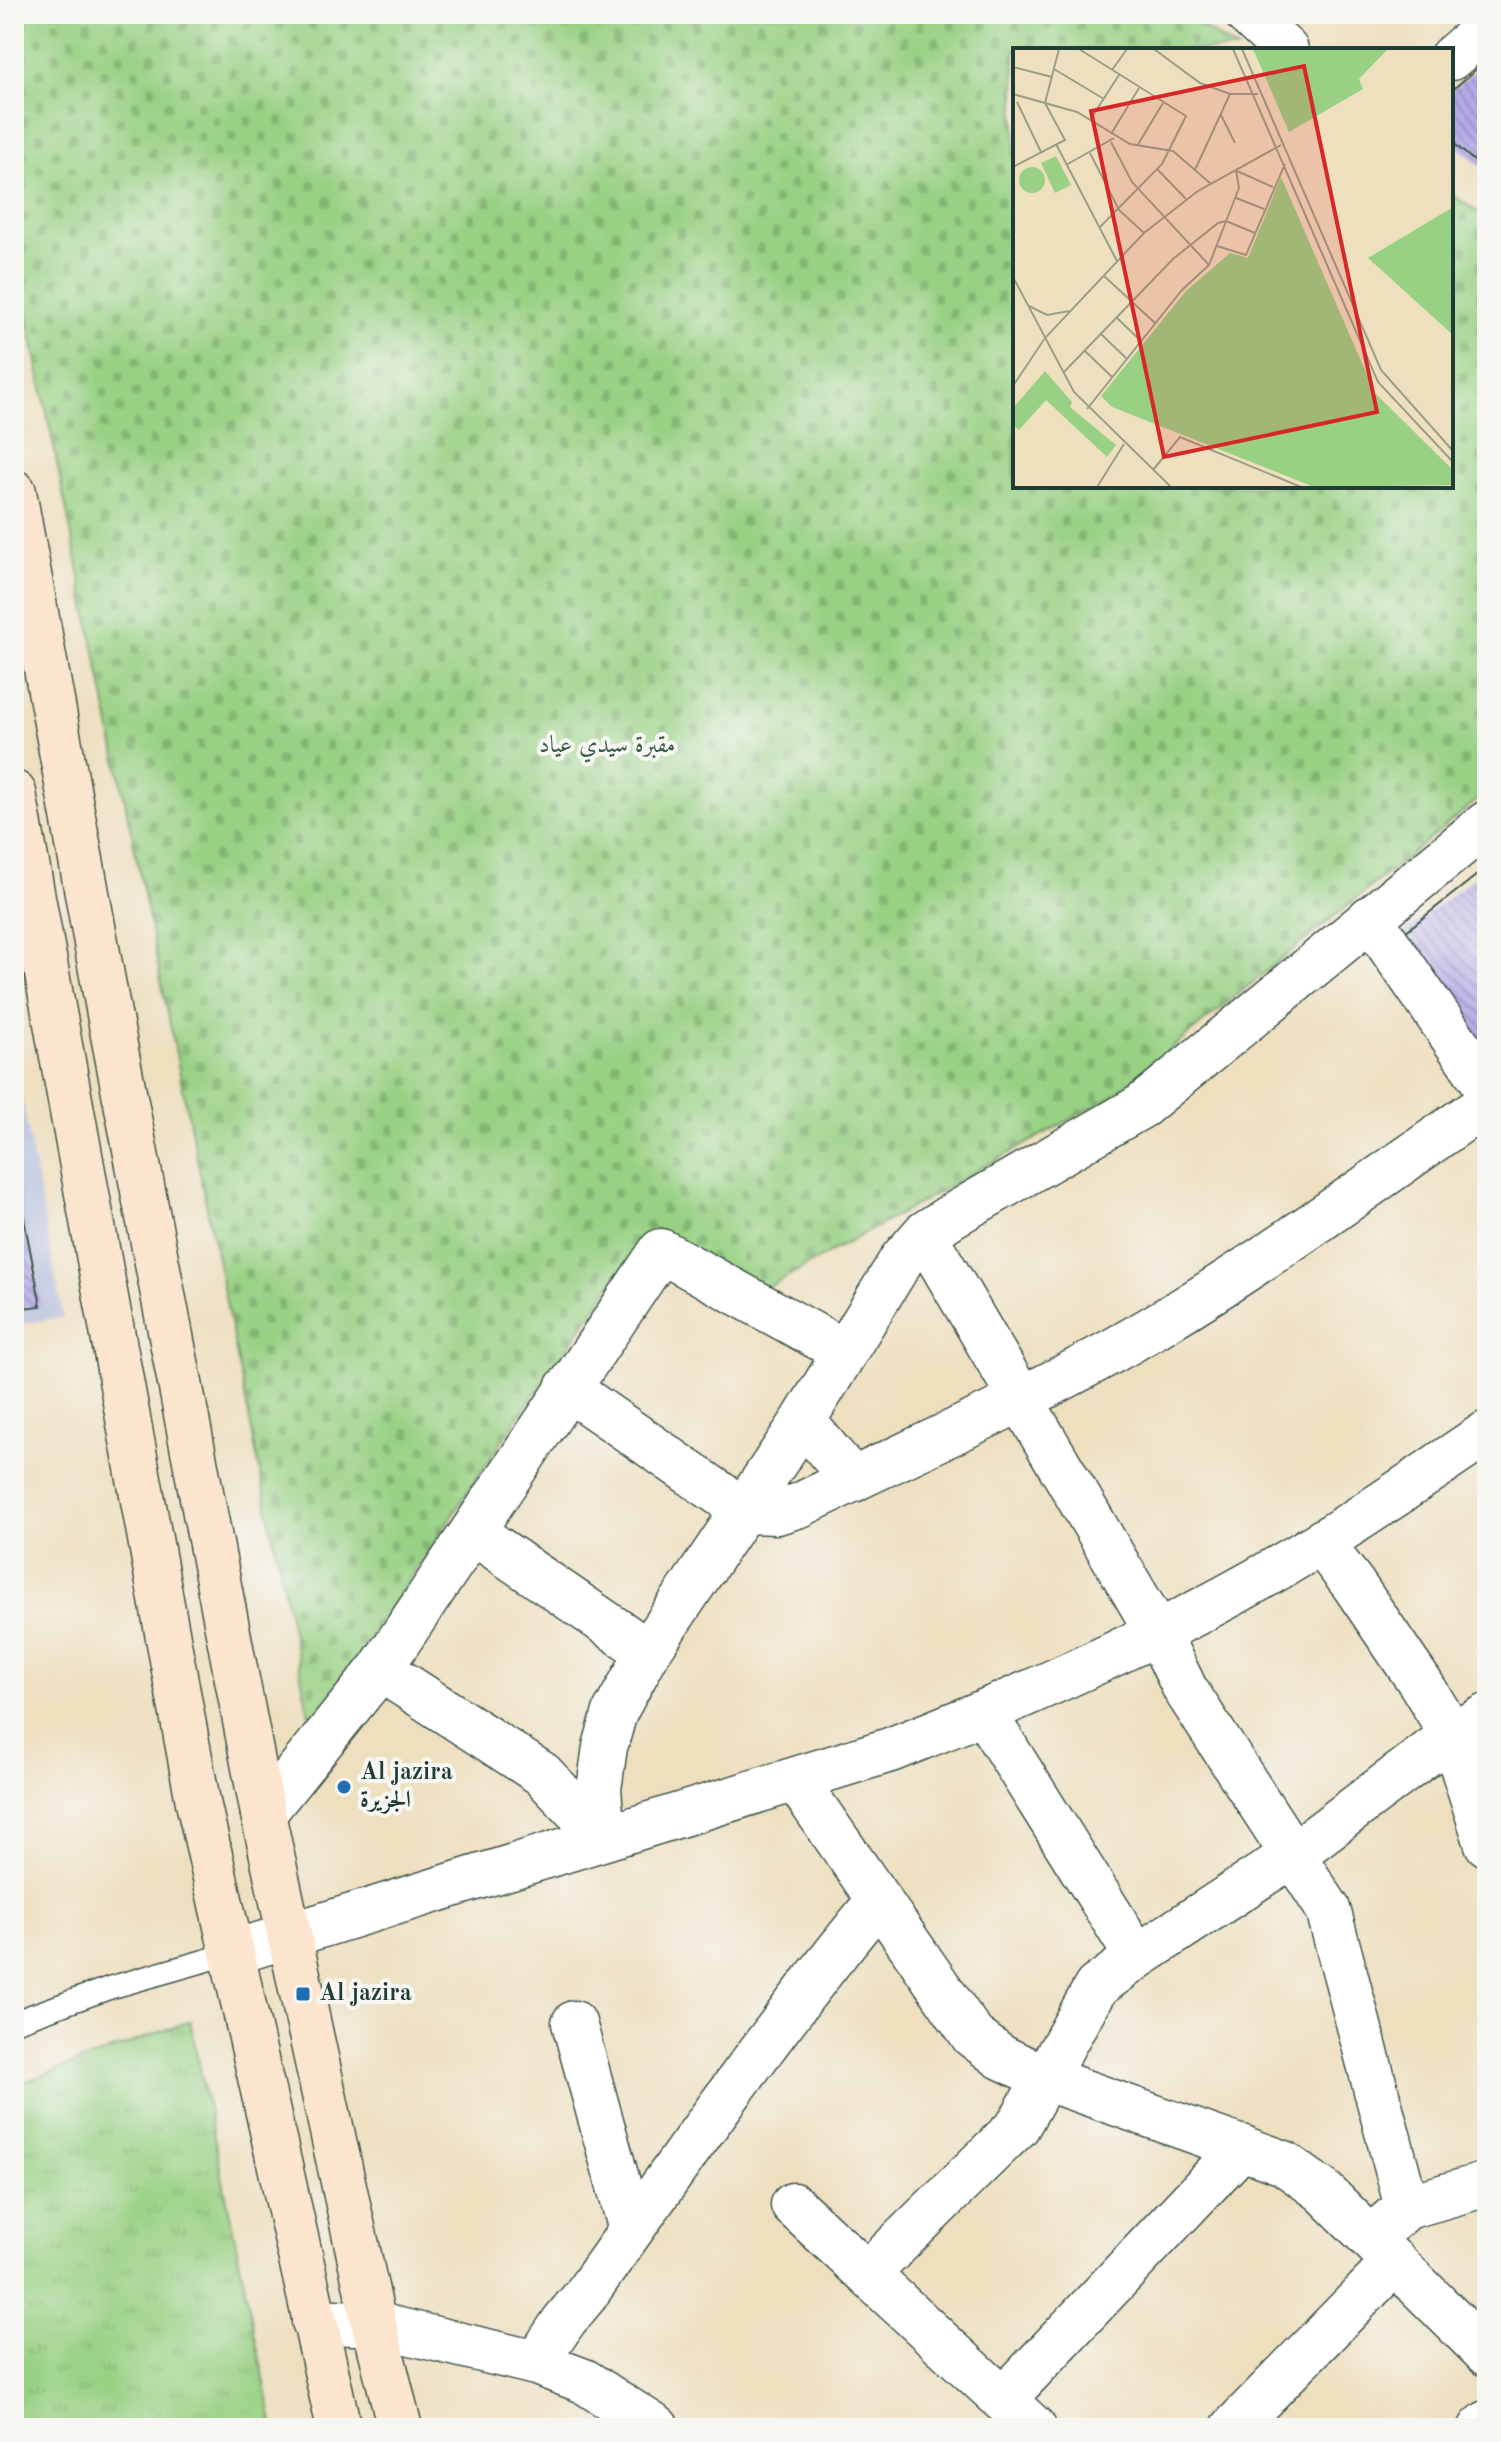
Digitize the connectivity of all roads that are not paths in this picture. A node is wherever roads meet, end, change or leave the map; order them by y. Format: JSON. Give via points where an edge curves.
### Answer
{"nodes":[{"id":1,"x":1247,"y":14,"type":"edge"},
{"id":2,"x":1487,"y":27,"type":"edge"},
{"id":3,"x":1284,"y":48,"type":"edge"},
{"id":4,"x":1453,"y":56,"type":"edge"},
{"id":5,"x":16,"y":512,"type":"edge"},
{"id":6,"x":14,"y":793,"type":"edge"},
{"id":7,"x":1487,"y":823,"type":"edge"},
{"id":8,"x":1370,"y":918,"type":"junction"},
{"id":9,"x":1487,"y":1087,"type":"edge"},
{"id":10,"x":1487,"y":1103,"type":"edge"},
{"id":11,"x":924,"y":1234,"type":"junction"},
{"id":12,"x":845,"y":1352,"type":"junction"},
{"id":13,"x":567,"y":1388,"type":"junction"},
{"id":14,"x":1022,"y":1399,"type":"junction"},
{"id":15,"x":803,"y":1421,"type":"junction"},
{"id":16,"x":1487,"y":1433,"type":"edge"},
{"id":17,"x":853,"y":1480,"type":"junction"},
{"id":18,"x":745,"y":1511,"type":"junction"},
{"id":19,"x":473,"y":1532,"type":"junction"},
{"id":20,"x":1321,"y":1543,"type":"junction"},
{"id":21,"x":1158,"y":1633,"type":"junction"},
{"id":22,"x":648,"y":1652,"type":"junction"},
{"id":23,"x":380,"y":1669,"type":"junction"},
{"id":24,"x":984,"y":1713,"type":"junction"},
{"id":25,"x":1469,"y":1725,"type":"edge"},
{"id":26,"x":796,"y":1780,"type":"junction"},
{"id":27,"x":263,"y":1814,"type":"junction"},
{"id":28,"x":603,"y":1838,"type":"junction"},
{"id":29,"x":1487,"y":1844,"type":"edge"},
{"id":30,"x":1294,"y":1854,"type":"junction"},
{"id":31,"x":879,"y":1900,"type":"junction"},
{"id":32,"x":290,"y":1935,"type":"junction"},
{"id":33,"x":232,"y":1953,"type":"junction"},
{"id":34,"x":1137,"y":1957,"type":"junction"},
{"id":35,"x":14,"y":2022,"type":"edge"},
{"id":36,"x":574,"y":2023,"type":"dead end"},
{"id":37,"x":1045,"y":2078,"type":"junction"},
{"id":38,"x":1242,"y":2147,"type":"junction"},
{"id":39,"x":1487,"y":2184,"type":"edge"},
{"id":40,"x":793,"y":2205,"type":"dead end"},
{"id":41,"x":1407,"y":2207,"type":"junction"},
{"id":42,"x":631,"y":2230,"type":"junction"},
{"id":43,"x":1383,"y":2250,"type":"junction"},
{"id":44,"x":867,"y":2274,"type":"junction"},
{"id":45,"x":314,"y":2321,"type":"junction"},
{"id":46,"x":374,"y":2324,"type":"junction"},
{"id":47,"x":1487,"y":2354,"type":"edge"},
{"id":48,"x":536,"y":2363,"type":"junction"},
{"id":49,"x":1018,"y":2414,"type":"edge"},
{"id":50,"x":1487,"y":2423,"type":"edge"},
{"id":51,"x":339,"y":2428,"type":"edge"},
{"id":52,"x":400,"y":2428,"type":"edge"},
{"id":53,"x":657,"y":2428,"type":"edge"},
{"id":54,"x":1233,"y":2428,"type":"edge"},
{"id":55,"x":1481,"y":2428,"type":"edge"}],
"edges":[{"from":1,"to":3,"type":"street"},
{"from":2,"to":4,"type":"street"},
{"from":5,"to":27,"type":"main road"},
{"from":6,"to":33,"type":"main road","via":[[198,1802]]},
{"from":7,"to":8,"type":"street"},
{"from":8,"to":9,"type":"street"},
{"from":8,"to":11,"type":"street","via":[[1142,1106]]},
{"from":10,"to":14,"type":"street","via":[[1156,1326]]},
{"from":11,"to":12,"type":"street","via":[[902,1259]]},
{"from":11,"to":14,"type":"street"},
{"from":12,"to":13,"type":"street","via":[[661,1251]]},
{"from":12,"to":15,"type":"street"},
{"from":13,"to":18,"type":"street"},
{"from":13,"to":19,"type":"street"},
{"from":14,"to":17,"type":"street"},
{"from":14,"to":21,"type":"street"},
{"from":15,"to":17,"type":"street"},
{"from":15,"to":18,"type":"street"},
{"from":16,"to":20,"type":"street"},
{"from":17,"to":18,"type":"street","via":[[777,1512]]},
{"from":18,"to":22,"type":"street"},
{"from":19,"to":22,"type":"street"},
{"from":19,"to":23,"type":"street"},
{"from":20,"to":21,"type":"street"},
{"from":20,"to":25,"type":"street","via":[[1421,1684]]},
{"from":21,"to":24,"type":"street"},
{"from":21,"to":30,"type":"street","via":[[1185,1689]]},
{"from":22,"to":28,"type":"street","via":[[615,1712],[605,1747],[599,1789]]},
{"from":23,"to":27,"type":"street"},
{"from":23,"to":28,"type":"street","via":[[542,1774]]},
{"from":24,"to":26,"type":"street"},
{"from":24,"to":34,"type":"street"},
{"from":25,"to":29,"type":"street"},
{"from":25,"to":30,"type":"street"},
{"from":26,"to":28,"type":"street"},
{"from":26,"to":31,"type":"street"},
{"from":27,"to":32,"type":"main road"},
{"from":28,"to":32,"type":"street"},
{"from":30,"to":34,"type":"street"},
{"from":30,"to":41,"type":"street","via":[[1328,1909]]},
{"from":31,"to":37,"type":"street","via":[[973,2036],[1001,2057]]},
{"from":31,"to":42,"type":"street","via":[[805,1990]]},
{"from":32,"to":33,"type":"street"},
{"from":32,"to":46,"type":"main road"},
{"from":33,"to":35,"type":"lane"},
{"from":33,"to":45,"type":"main road"},
{"from":34,"to":37,"type":"street","via":[[1096,1987]]},
{"from":36,"to":42,"type":"street"},
{"from":37,"to":38,"type":"street"},
{"from":37,"to":44,"type":"street","via":[[1018,2126]]},
{"from":38,"to":43,"type":"street","via":[[1284,2163],[1323,2191]]},
{"from":38,"to":49,"type":"street"},
{"from":39,"to":41,"type":"street"},
{"from":40,"to":44,"type":"street"},
{"from":41,"to":43,"type":"street"},
{"from":42,"to":48,"type":"street"},
{"from":43,"to":47,"type":"street"},
{"from":43,"to":54,"type":"street"},
{"from":44,"to":49,"type":"street"},
{"from":45,"to":46,"type":"street"},
{"from":45,"to":51,"type":"main road"},
{"from":46,"to":48,"type":"street"},
{"from":46,"to":52,"type":"main road"},
{"from":48,"to":53,"type":"street","via":[[584,2381]]},
{"from":50,"to":55,"type":"street"}]}
